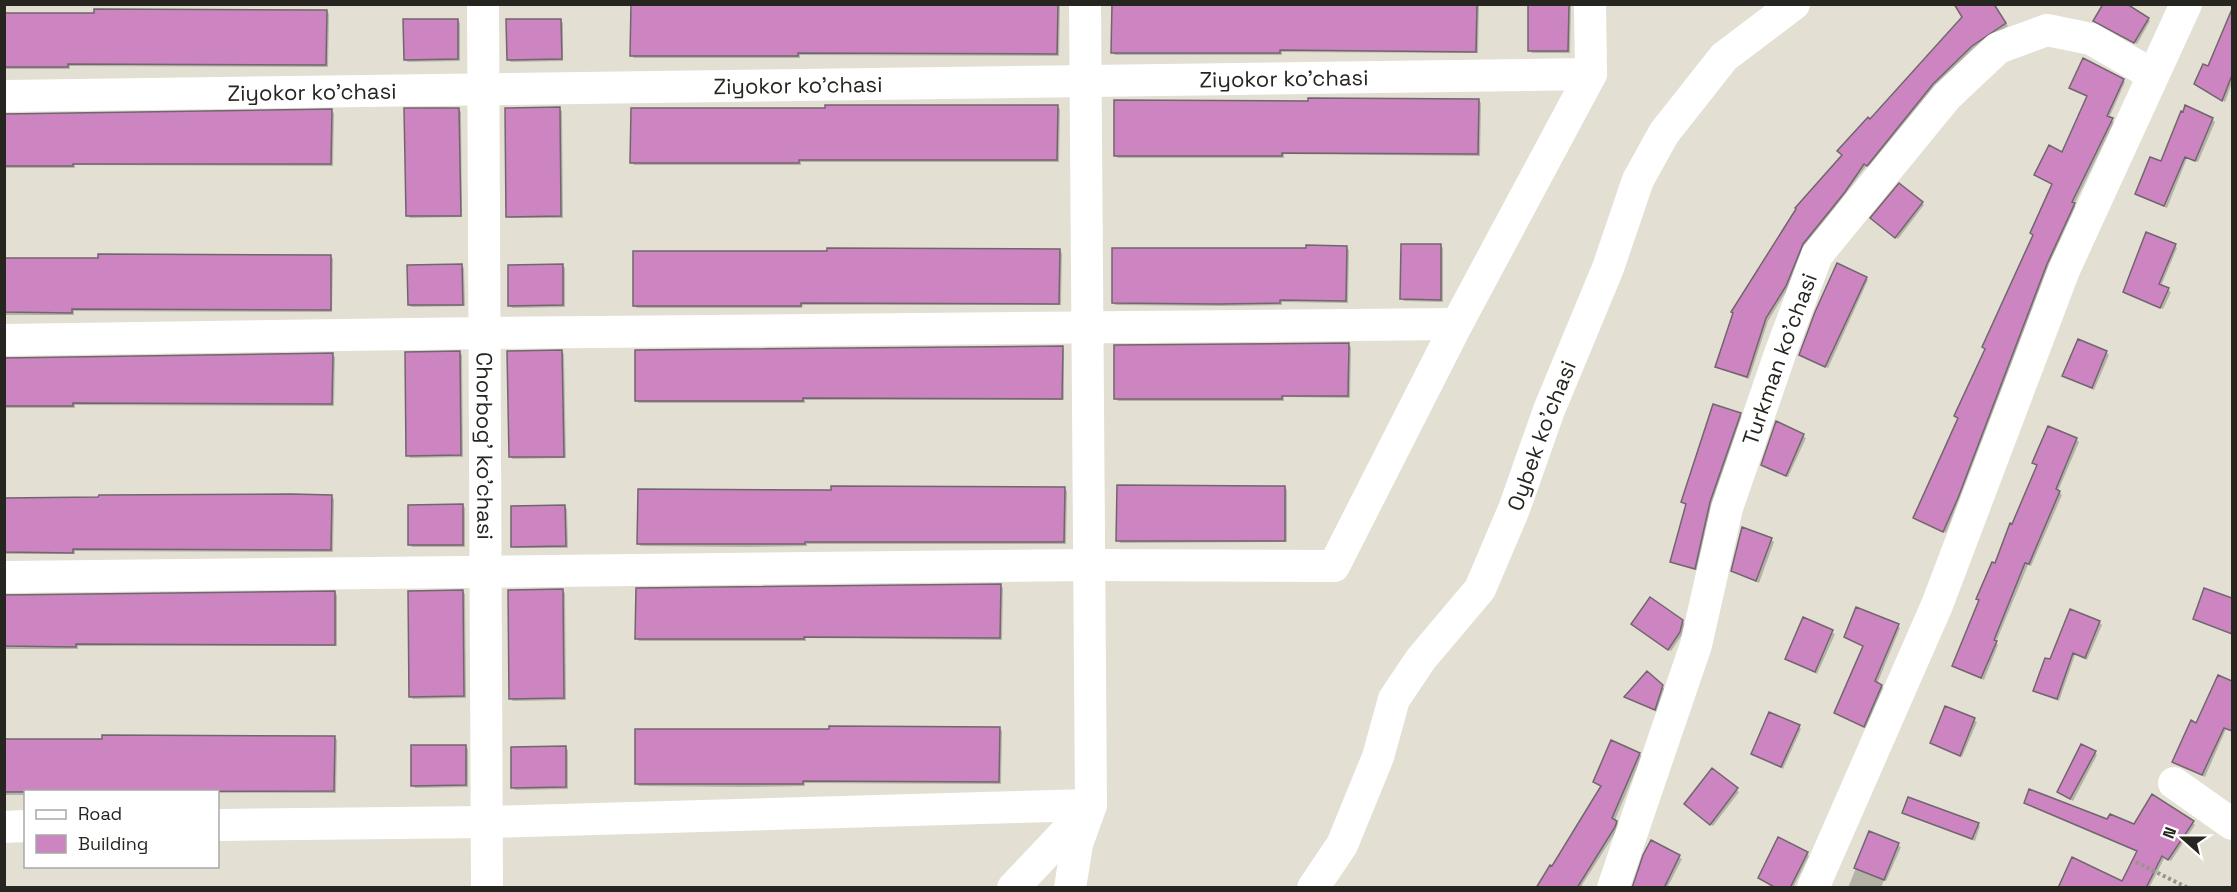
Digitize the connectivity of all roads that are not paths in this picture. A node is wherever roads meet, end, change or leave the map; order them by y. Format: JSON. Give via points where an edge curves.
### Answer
{"nodes":[{"id":1,"x":483,"y":4,"type":"edge"},
{"id":2,"x":1085,"y":4,"type":"edge"},
{"id":3,"x":1590,"y":4,"type":"edge"},
{"id":4,"x":1794,"y":4,"type":"edge"},
{"id":5,"x":2186,"y":4,"type":"edge"},
{"id":6,"x":1591,"y":74,"type":"junction"},
{"id":7,"x":2153,"y":75,"type":"junction"},
{"id":8,"x":1086,"y":80,"type":"junction"},
{"id":9,"x":483,"y":89,"type":"junction"},
{"id":10,"x":4,"y":96,"type":"edge"},
{"id":11,"x":1457,"y":324,"type":"junction"},
{"id":12,"x":1087,"y":329,"type":"junction"},
{"id":13,"x":484,"y":333,"type":"junction"},
{"id":14,"x":4,"y":339,"type":"edge"},
{"id":15,"x":1089,"y":565,"type":"junction"},
{"id":16,"x":486,"y":570,"type":"junction"},
{"id":17,"x":4,"y":577,"type":"edge"},
{"id":18,"x":2174,"y":783,"type":"dead end"},
{"id":19,"x":1091,"y":805,"type":"junction"},
{"id":20,"x":488,"y":822,"type":"junction"},
{"id":21,"x":2232,"y":824,"type":"edge"},
{"id":22,"x":219,"y":825,"type":"edge"},
{"id":23,"x":4,"y":826,"type":"edge"},
{"id":24,"x":24,"y":826,"type":"edge"},
{"id":25,"x":487,"y":888,"type":"edge"},
{"id":26,"x":1013,"y":888,"type":"edge"},
{"id":27,"x":1070,"y":888,"type":"edge"},
{"id":28,"x":1313,"y":888,"type":"edge"},
{"id":29,"x":1613,"y":888,"type":"edge"},
{"id":30,"x":1814,"y":888,"type":"edge"}],
"edges":[{"from":1,"to":9,"type":"street","name":"Chorbog' ko'chasi"},
{"from":2,"to":8,"type":"street"},
{"from":3,"to":6,"type":"street"},
{"from":4,"to":28,"type":"street","name":"Oybek ko'chasi","via":[[1724,57],[1664,133],[1638,180],[1608,268],[1480,589],[1420,659],[1394,699],[1378,758],[1342,845]]},
{"from":5,"to":7,"type":"street"},
{"from":6,"to":8,"type":"street","name":"Ziyokor ko'chasi"},
{"from":6,"to":11,"type":"street"},
{"from":7,"to":29,"type":"street","name":"Turkman ko'chasi","via":[[2091,39],[2048,30],[1998,48],[1947,96],[1817,255],[1727,508],[1696,645]]},
{"from":7,"to":30,"type":"street","via":[[2064,270],[1937,605]]},
{"from":8,"to":9,"type":"street","name":"Ziyokor ko'chasi"},
{"from":8,"to":12,"type":"street"},
{"from":9,"to":10,"type":"street","name":"Ziyokor ko'chasi"},
{"from":9,"to":13,"type":"street","name":"Chorbog' ko'chasi"},
{"from":11,"to":12,"type":"street"},
{"from":11,"to":15,"type":"street","via":[[1334,566]]},
{"from":12,"to":13,"type":"street"},
{"from":12,"to":15,"type":"street"},
{"from":13,"to":14,"type":"street"},
{"from":13,"to":16,"type":"street","name":"Chorbog' ko'chasi"},
{"from":15,"to":16,"type":"street"},
{"from":15,"to":19,"type":"street"},
{"from":16,"to":17,"type":"street"},
{"from":16,"to":20,"type":"street","name":"Chorbog' ko'chasi"},
{"from":18,"to":21,"type":"street"},
{"from":19,"to":20,"type":"street"},
{"from":19,"to":26,"type":"street"},
{"from":19,"to":27,"type":"street","via":[[1077,844]]},
{"from":20,"to":22,"type":"street"},
{"from":20,"to":25,"type":"street","name":"Chorbog' ko'chasi"},
{"from":23,"to":24,"type":"street"}]}
